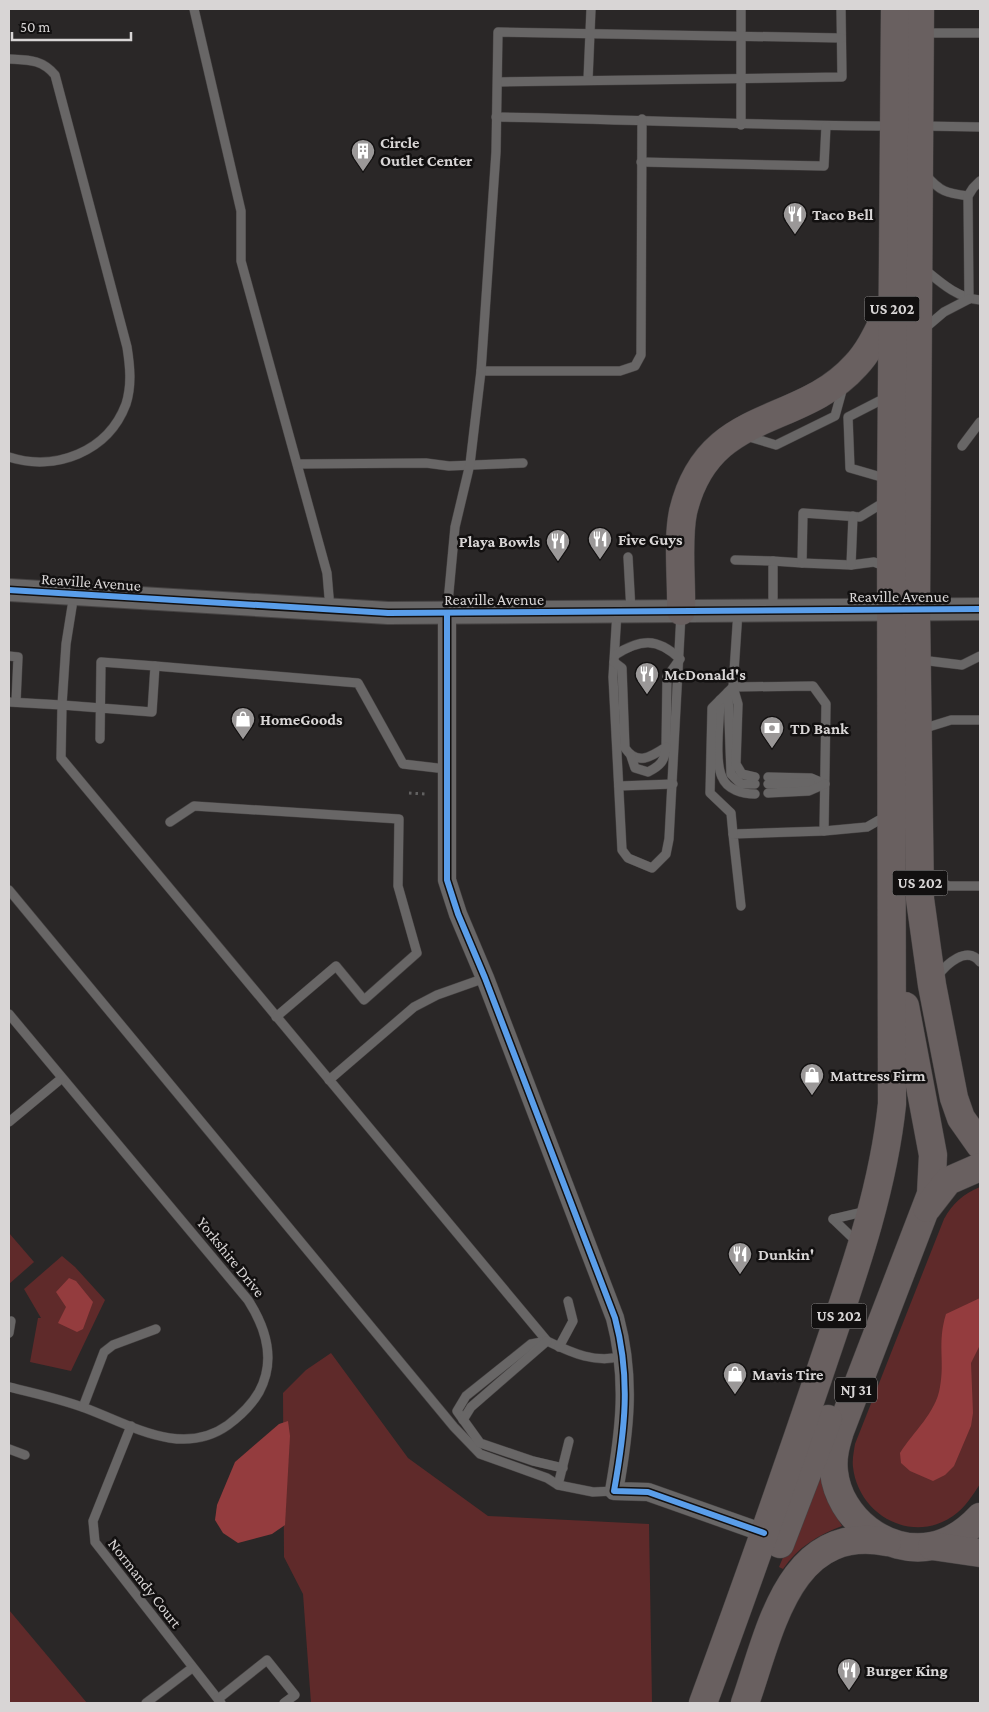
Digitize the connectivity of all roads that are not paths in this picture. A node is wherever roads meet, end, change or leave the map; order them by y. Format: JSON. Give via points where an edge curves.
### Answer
{"nodes":[{"id":1,"x":194,"y":9,"type":"edge"},
{"id":2,"x":590,"y":9,"type":"edge"},
{"id":3,"x":741,"y":9,"type":"edge"},
{"id":4,"x":841,"y":9,"type":"edge"},
{"id":5,"x":895,"y":9,"type":"edge"},
{"id":6,"x":920,"y":21,"type":"edge"},
{"id":7,"x":980,"y":32,"type":"edge"},
{"id":8,"x":589,"y":35,"type":"junction"},
{"id":9,"x":741,"y":37,"type":"junction"},
{"id":10,"x":841,"y":38,"type":"junction"},
{"id":11,"x":9,"y":59,"type":"edge"},
{"id":12,"x":741,"y":78,"type":"junction"},
{"id":13,"x":588,"y":80,"type":"junction"},
{"id":14,"x":498,"y":82,"type":"junction"},
{"id":15,"x":496,"y":117,"type":"junction"},
{"id":16,"x":642,"y":120,"type":"junction"},
{"id":17,"x":741,"y":125,"type":"junction"},
{"id":18,"x":826,"y":126,"type":"junction"},
{"id":19,"x":907,"y":126,"type":"junction"},
{"id":20,"x":980,"y":127,"type":"edge"},
{"id":21,"x":641,"y":162,"type":"junction"},
{"id":22,"x":920,"y":170,"type":"junction"},
{"id":23,"x":980,"y":181,"type":"edge"},
{"id":24,"x":968,"y":196,"type":"junction"},
{"id":25,"x":919,"y":265,"type":"junction"},
{"id":26,"x":969,"y":299,"type":"junction"},
{"id":27,"x":980,"y":300,"type":"edge"},
{"id":28,"x":893,"y":301,"type":"junction"},
{"id":29,"x":918,"y":335,"type":"junction"},
{"id":30,"x":481,"y":371,"type":"junction"},
{"id":31,"x":848,"y":372,"type":"junction"},
{"id":32,"x":892,"y":395,"type":"junction"},
{"id":33,"x":834,"y":416,"type":"junction"},
{"id":34,"x":848,"y":417,"type":"junction"},
{"id":35,"x":980,"y":422,"type":"edge"},
{"id":36,"x":737,"y":433,"type":"junction"},
{"id":37,"x":962,"y":446,"type":"dead end"},
{"id":38,"x":9,"y":457,"type":"edge"},
{"id":39,"x":523,"y":463,"type":"dead end"},
{"id":40,"x":298,"y":464,"type":"junction"},
{"id":41,"x":470,"y":464,"type":"junction"},
{"id":42,"x":891,"y":489,"type":"junction"},
{"id":43,"x":853,"y":516,"type":"junction"},
{"id":44,"x":628,"y":557,"type":"dead end"},
{"id":45,"x":735,"y":560,"type":"dead end"},
{"id":46,"x":773,"y":561,"type":"junction"},
{"id":47,"x":802,"y":564,"type":"junction"},
{"id":48,"x":851,"y":565,"type":"junction"},
{"id":49,"x":891,"y":569,"type":"junction"},
{"id":50,"x":9,"y":590,"type":"edge"},
{"id":51,"x":74,"y":594,"type":"junction"},
{"id":52,"x":330,"y":610,"type":"junction"},
{"id":53,"x":904,"y":610,"type":"junction"},
{"id":54,"x":980,"y":610,"type":"edge"},
{"id":55,"x":681,"y":611,"type":"junction"},
{"id":56,"x":738,"y":611,"type":"junction"},
{"id":57,"x":773,"y":611,"type":"junction"},
{"id":58,"x":624,"y":612,"type":"junction"},
{"id":59,"x":447,"y":613,"type":"junction"},
{"id":60,"x":9,"y":656,"type":"edge"},
{"id":61,"x":980,"y":656,"type":"edge"},
{"id":62,"x":614,"y":658,"type":"junction"},
{"id":63,"x":680,"y":659,"type":"junction"},
{"id":64,"x":918,"y":660,"type":"junction"},
{"id":65,"x":155,"y":666,"type":"junction"},
{"id":66,"x":731,"y":690,"type":"junction"},
{"id":67,"x":720,"y":700,"type":"junction"},
{"id":68,"x":12,"y":702,"type":"edge"},
{"id":69,"x":62,"y":705,"type":"junction"},
{"id":70,"x":101,"y":708,"type":"junction"},
{"id":71,"x":980,"y":720,"type":"edge"},
{"id":72,"x":918,"y":730,"type":"junction"},
{"id":73,"x":100,"y":739,"type":"dead end"},
{"id":74,"x":666,"y":747,"type":"junction"},
{"id":75,"x":630,"y":756,"type":"junction"},
{"id":76,"x":446,"y":769,"type":"junction"},
{"id":77,"x":673,"y":784,"type":"junction"},
{"id":78,"x":825,"y":784,"type":"junction"},
{"id":79,"x":619,"y":786,"type":"junction"},
{"id":80,"x":892,"y":813,"type":"junction"},
{"id":81,"x":170,"y":822,"type":"dead end"},
{"id":82,"x":824,"y":832,"type":"junction"},
{"id":83,"x":733,"y":834,"type":"junction"},
{"id":84,"x":920,"y":872,"type":"junction"},
{"id":85,"x":980,"y":886,"type":"edge"},
{"id":86,"x":9,"y":890,"type":"edge"},
{"id":87,"x":741,"y":906,"type":"dead end"},
{"id":88,"x":892,"y":912,"type":"junction"},
{"id":89,"x":980,"y":962,"type":"edge"},
{"id":90,"x":485,"y":978,"type":"junction"},
{"id":91,"x":932,"y":985,"type":"junction"},
{"id":92,"x":9,"y":1014,"type":"edge"},
{"id":93,"x":276,"y":1017,"type":"junction"},
{"id":94,"x":62,"y":1078,"type":"junction"},
{"id":95,"x":330,"y":1080,"type":"junction"},
{"id":96,"x":9,"y":1122,"type":"edge"},
{"id":97,"x":980,"y":1145,"type":"edge"},
{"id":98,"x":980,"y":1167,"type":"edge"},
{"id":99,"x":924,"y":1216,"type":"junction"},
{"id":100,"x":568,"y":1301,"type":"dead end"},
{"id":101,"x":11,"y":1321,"type":"dead end"},
{"id":102,"x":156,"y":1329,"type":"dead end"},
{"id":103,"x":9,"y":1333,"type":"edge"},
{"id":104,"x":547,"y":1341,"type":"junction"},
{"id":105,"x":875,"y":1341,"type":"junction"},
{"id":106,"x":559,"y":1347,"type":"junction"},
{"id":107,"x":624,"y":1356,"type":"junction"},
{"id":108,"x":9,"y":1387,"type":"edge"},
{"id":109,"x":83,"y":1407,"type":"junction"},
{"id":110,"x":131,"y":1426,"type":"junction"},
{"id":111,"x":569,"y":1441,"type":"dead end"},
{"id":112,"x":9,"y":1449,"type":"edge"},
{"id":113,"x":25,"y":1455,"type":"dead end"},
{"id":114,"x":562,"y":1468,"type":"junction"},
{"id":115,"x":558,"y":1485,"type":"junction"},
{"id":116,"x":614,"y":1491,"type":"junction"},
{"id":117,"x":980,"y":1517,"type":"edge"},
{"id":118,"x":764,"y":1533,"type":"junction"},
{"id":119,"x":896,"y":1544,"type":"junction"},
{"id":120,"x":931,"y":1546,"type":"junction"},
{"id":121,"x":980,"y":1553,"type":"edge"},
{"id":122,"x":192,"y":1668,"type":"junction"},
{"id":123,"x":219,"y":1701,"type":"edge"},
{"id":124,"x":146,"y":1703,"type":"edge"},
{"id":125,"x":284,"y":1703,"type":"edge"},
{"id":126,"x":703,"y":1703,"type":"edge"},
{"id":127,"x":718,"y":1703,"type":"edge"},
{"id":128,"x":745,"y":1703,"type":"edge"}],
"edges":[{"from":1,"to":40,"type":"lane","via":[[242,211],[242,261]]},
{"from":2,"to":8,"type":"lane"},
{"from":3,"to":9,"type":"lane"},
{"from":4,"to":10,"type":"lane"},
{"from":5,"to":19,"type":"highway","number":"US 202"},
{"from":6,"to":7,"type":"lane"},
{"from":6,"to":19,"type":"highway","number":"US 202"},
{"from":8,"to":9,"type":"lane"},
{"from":8,"to":13,"type":"lane"},
{"from":8,"to":14,"type":"lane","via":[[498,32]]},
{"from":9,"to":10,"type":"lane"},
{"from":9,"to":12,"type":"lane"},
{"from":10,"to":12,"type":"lane","via":[[842,78]]},
{"from":11,"to":38,"type":"lane","via":[[37,61],[55,75],[126,347],[130,383],[126,403],[116,422],[103,438],[86,450],[68,459],[48,462],[27,462]]},
{"from":12,"to":13,"type":"lane"},
{"from":12,"to":17,"type":"lane"},
{"from":13,"to":14,"type":"lane"},
{"from":14,"to":15,"type":"lane"},
{"from":15,"to":16,"type":"lane"},
{"from":15,"to":30,"type":"lane"},
{"from":16,"to":17,"type":"lane"},
{"from":16,"to":21,"type":"lane"},
{"from":17,"to":18,"type":"lane"},
{"from":18,"to":19,"type":"lane"},
{"from":18,"to":21,"type":"lane","via":[[824,166]]},
{"from":19,"to":20,"type":"lane"},
{"from":19,"to":22,"type":"highway","number":"US 202"},
{"from":19,"to":28,"type":"highway","number":"US 202"},
{"from":21,"to":30,"type":"lane","via":[[641,355],[635,366],[620,371]]},
{"from":22,"to":24,"type":"lane","via":[[937,188]]},
{"from":22,"to":25,"type":"highway","number":"US 202"},
{"from":23,"to":24,"type":"lane"},
{"from":24,"to":26,"type":"lane"},
{"from":25,"to":26,"type":"lane"},
{"from":25,"to":29,"type":"highway","number":"US 202"},
{"from":26,"to":27,"type":"lane"},
{"from":26,"to":29,"type":"lane","via":[[944,312]]},
{"from":28,"to":31,"type":"highway","via":[[872,343]]},
{"from":28,"to":32,"type":"highway","number":"US 202"},
{"from":29,"to":53,"type":"highway","number":"US 202"},
{"from":30,"to":41,"type":"lane"},
{"from":31,"to":33,"type":"lane"},
{"from":31,"to":36,"type":"highway","via":[[812,397]]},
{"from":32,"to":34,"type":"lane"},
{"from":32,"to":42,"type":"highway","number":"US 202"},
{"from":33,"to":34,"type":"lane"},
{"from":33,"to":36,"type":"lane","via":[[776,445]]},
{"from":34,"to":42,"type":"lane","via":[[850,468]]},
{"from":35,"to":37,"type":"lane"},
{"from":36,"to":55,"type":"highway","via":[[716,449],[700,469],[690,490],[681,537]]},
{"from":39,"to":41,"type":"lane"},
{"from":40,"to":41,"type":"lane"},
{"from":40,"to":52,"type":"lane","via":[[326,573]]},
{"from":41,"to":59,"type":"lane","via":[[455,527]]},
{"from":42,"to":43,"type":"lane","via":[[860,516]]},
{"from":42,"to":49,"type":"highway","number":"US 202"},
{"from":43,"to":47,"type":"lane","via":[[803,513]]},
{"from":43,"to":48,"type":"lane"},
{"from":44,"to":58,"type":"lane"},
{"from":45,"to":46,"type":"lane"},
{"from":46,"to":47,"type":"lane"},
{"from":46,"to":57,"type":"lane"},
{"from":47,"to":48,"type":"lane"},
{"from":48,"to":49,"type":"lane","via":[[874,562]]},
{"from":49,"to":53,"type":"highway","number":"US 202"},
{"from":50,"to":51,"type":"street","name":"Reaville Avenue"},
{"from":51,"to":52,"type":"street","name":"Reaville Avenue"},
{"from":51,"to":69,"type":"lane","via":[[66,644]]},
{"from":52,"to":59,"type":"street","name":"Reaville Avenue"},
{"from":53,"to":54,"type":"street","name":"Reaville Avenue"},
{"from":53,"to":57,"type":"street","name":"Reaville Avenue"},
{"from":53,"to":64,"type":"highway","name":"US 202","number":"US 202"},
{"from":53,"to":80,"type":"highway","name":"US 202","number":"US 202"},
{"from":55,"to":56,"type":"street","name":"Reaville Avenue"},
{"from":55,"to":58,"type":"street","name":"Reaville Avenue"},
{"from":55,"to":63,"type":"lane"},
{"from":56,"to":57,"type":"street","name":"Reaville Avenue"},
{"from":56,"to":66,"type":"lane"},
{"from":58,"to":59,"type":"street","name":"Reaville Avenue"},
{"from":58,"to":62,"type":"lane"},
{"from":59,"to":76,"type":"street"},
{"from":60,"to":68,"type":"lane","via":[[18,657]]},
{"from":61,"to":64,"type":"lane","via":[[962,665]]},
{"from":62,"to":63,"type":"lane","via":[[631,645],[645,642],[667,647]]},
{"from":62,"to":75,"type":"lane","via":[[622,668],[625,748]]},
{"from":62,"to":79,"type":"lane"},
{"from":63,"to":74,"type":"lane","via":[[667,678]]},
{"from":63,"to":77,"type":"lane"},
{"from":64,"to":72,"type":"highway","name":"US 202","number":"US 202"},
{"from":65,"to":70,"type":"lane","via":[[152,712]]},
{"from":65,"to":70,"type":"lane","via":[[101,662]]},
{"from":65,"to":76,"type":"lane","via":[[358,683],[403,764]]},
{"from":66,"to":67,"type":"lane"},
{"from":66,"to":67,"type":"lane","via":[[738,704],[736,764],[755,785],[746,794],[733,789],[722,778],[719,759]]},
{"from":66,"to":78,"type":"lane","via":[[813,686],[826,704]]},
{"from":67,"to":83,"type":"lane","via":[[712,708],[710,793],[731,813]]},
{"from":68,"to":69,"type":"lane"},
{"from":69,"to":70,"type":"lane"},
{"from":69,"to":93,"type":"lane","via":[[60,758]]},
{"from":70,"to":73,"type":"lane"},
{"from":71,"to":72,"type":"lane","via":[[951,720]]},
{"from":72,"to":84,"type":"highway","name":"US 202","number":"US 202"},
{"from":74,"to":75,"type":"lane","via":[[652,757]]},
{"from":74,"to":75,"type":"lane","via":[[665,758],[648,772],[635,768]]},
{"from":76,"to":90,"type":"street","via":[[447,880]]},
{"from":77,"to":79,"type":"lane"},
{"from":77,"to":79,"type":"lane","via":[[666,854],[652,868],[628,858],[622,850]]},
{"from":78,"to":78,"type":"lane","via":[[811,778],[768,785],[809,791]]},
{"from":78,"to":82,"type":"lane"},
{"from":80,"to":82,"type":"lane","via":[[867,827]]},
{"from":80,"to":88,"type":"highway","name":"US 202","number":"US 202"},
{"from":81,"to":93,"type":"lane","via":[[194,806],[399,819],[398,886],[417,953],[364,1000],[336,966]]},
{"from":82,"to":83,"type":"lane"},
{"from":83,"to":87,"type":"lane"},
{"from":84,"to":85,"type":"lane","via":[[949,886]]},
{"from":84,"to":91,"type":"highway","name":"US 202","number":"US 202"},
{"from":86,"to":115,"type":"lane","via":[[454,1427],[480,1454],[548,1478]]},
{"from":88,"to":99,"type":"highway","number":"NJ 31","via":[[903,994],[933,1155],[931,1194]]},
{"from":88,"to":118,"type":"highway","name":"US 202","number":"US 202","via":[[892,1104],[889,1135],[862,1247]]},
{"from":89,"to":91,"type":"lane","via":[[965,955],[957,957],[943,968]]},
{"from":90,"to":95,"type":"lane","via":[[414,1007]]},
{"from":90,"to":107,"type":"street","via":[[615,1318]]},
{"from":91,"to":97,"type":"highway","name":"US 202","number":"US 202","via":[[954,1098],[961,1118]]},
{"from":92,"to":94,"type":"lane","name":"Yorkshire Drive"},
{"from":93,"to":95,"type":"lane"},
{"from":94,"to":96,"type":"lane"},
{"from":94,"to":110,"type":"lane","name":"Yorkshire Drive","via":[[248,1300],[265,1333],[268,1361],[261,1388],[252,1404],[220,1430],[201,1438],[180,1441],[164,1439]]},
{"from":95,"to":104,"type":"lane"},
{"from":98,"to":99,"type":"highway","via":[[948,1182],[934,1197]]},
{"from":99,"to":105,"type":"highway","number":"NJ 31"},
{"from":100,"to":106,"type":"lane","via":[[573,1320]]},
{"from":101,"to":103,"type":"lane"},
{"from":102,"to":109,"type":"lane","via":[[113,1345],[104,1352]]},
{"from":104,"to":106,"type":"lane"},
{"from":104,"to":114,"type":"lane","via":[[471,1407],[463,1420],[480,1443]]},
{"from":105,"to":119,"type":"highway","number":"NJ 31","via":[[840,1431],[834,1472],[850,1513],[878,1537]]},
{"from":105,"to":127,"type":"highway","via":[[840,1388]]},
{"from":106,"to":107,"type":"lane","via":[[592,1358],[609,1360]]},
{"from":107,"to":116,"type":"street","via":[[626,1404]]},
{"from":108,"to":109,"type":"lane","name":"Yorkshire Drive"},
{"from":109,"to":110,"type":"lane","name":"Yorkshire Drive"},
{"from":110,"to":122,"type":"lane","name":"Normandy Court","via":[[93,1521],[94,1542]]},
{"from":111,"to":114,"type":"lane"},
{"from":112,"to":113,"type":"lane"},
{"from":114,"to":115,"type":"lane"},
{"from":115,"to":116,"type":"lane","via":[[593,1492]]},
{"from":116,"to":118,"type":"street","via":[[648,1492]]},
{"from":117,"to":120,"type":"highway","via":[[965,1531]]},
{"from":118,"to":126,"type":"highway","name":"US 202","number":"US 202"},
{"from":119,"to":120,"type":"highway"},
{"from":119,"to":128,"type":"highway","via":[[865,1540],[843,1542],[824,1550],[805,1564],[779,1608]]},
{"from":120,"to":121,"type":"highway"},
{"from":122,"to":123,"type":"lane","name":"Normandy Court"},
{"from":122,"to":124,"type":"lane"},
{"from":123,"to":125,"type":"lane","name":"Normandy Court","via":[[267,1660],[295,1695]]}]}
